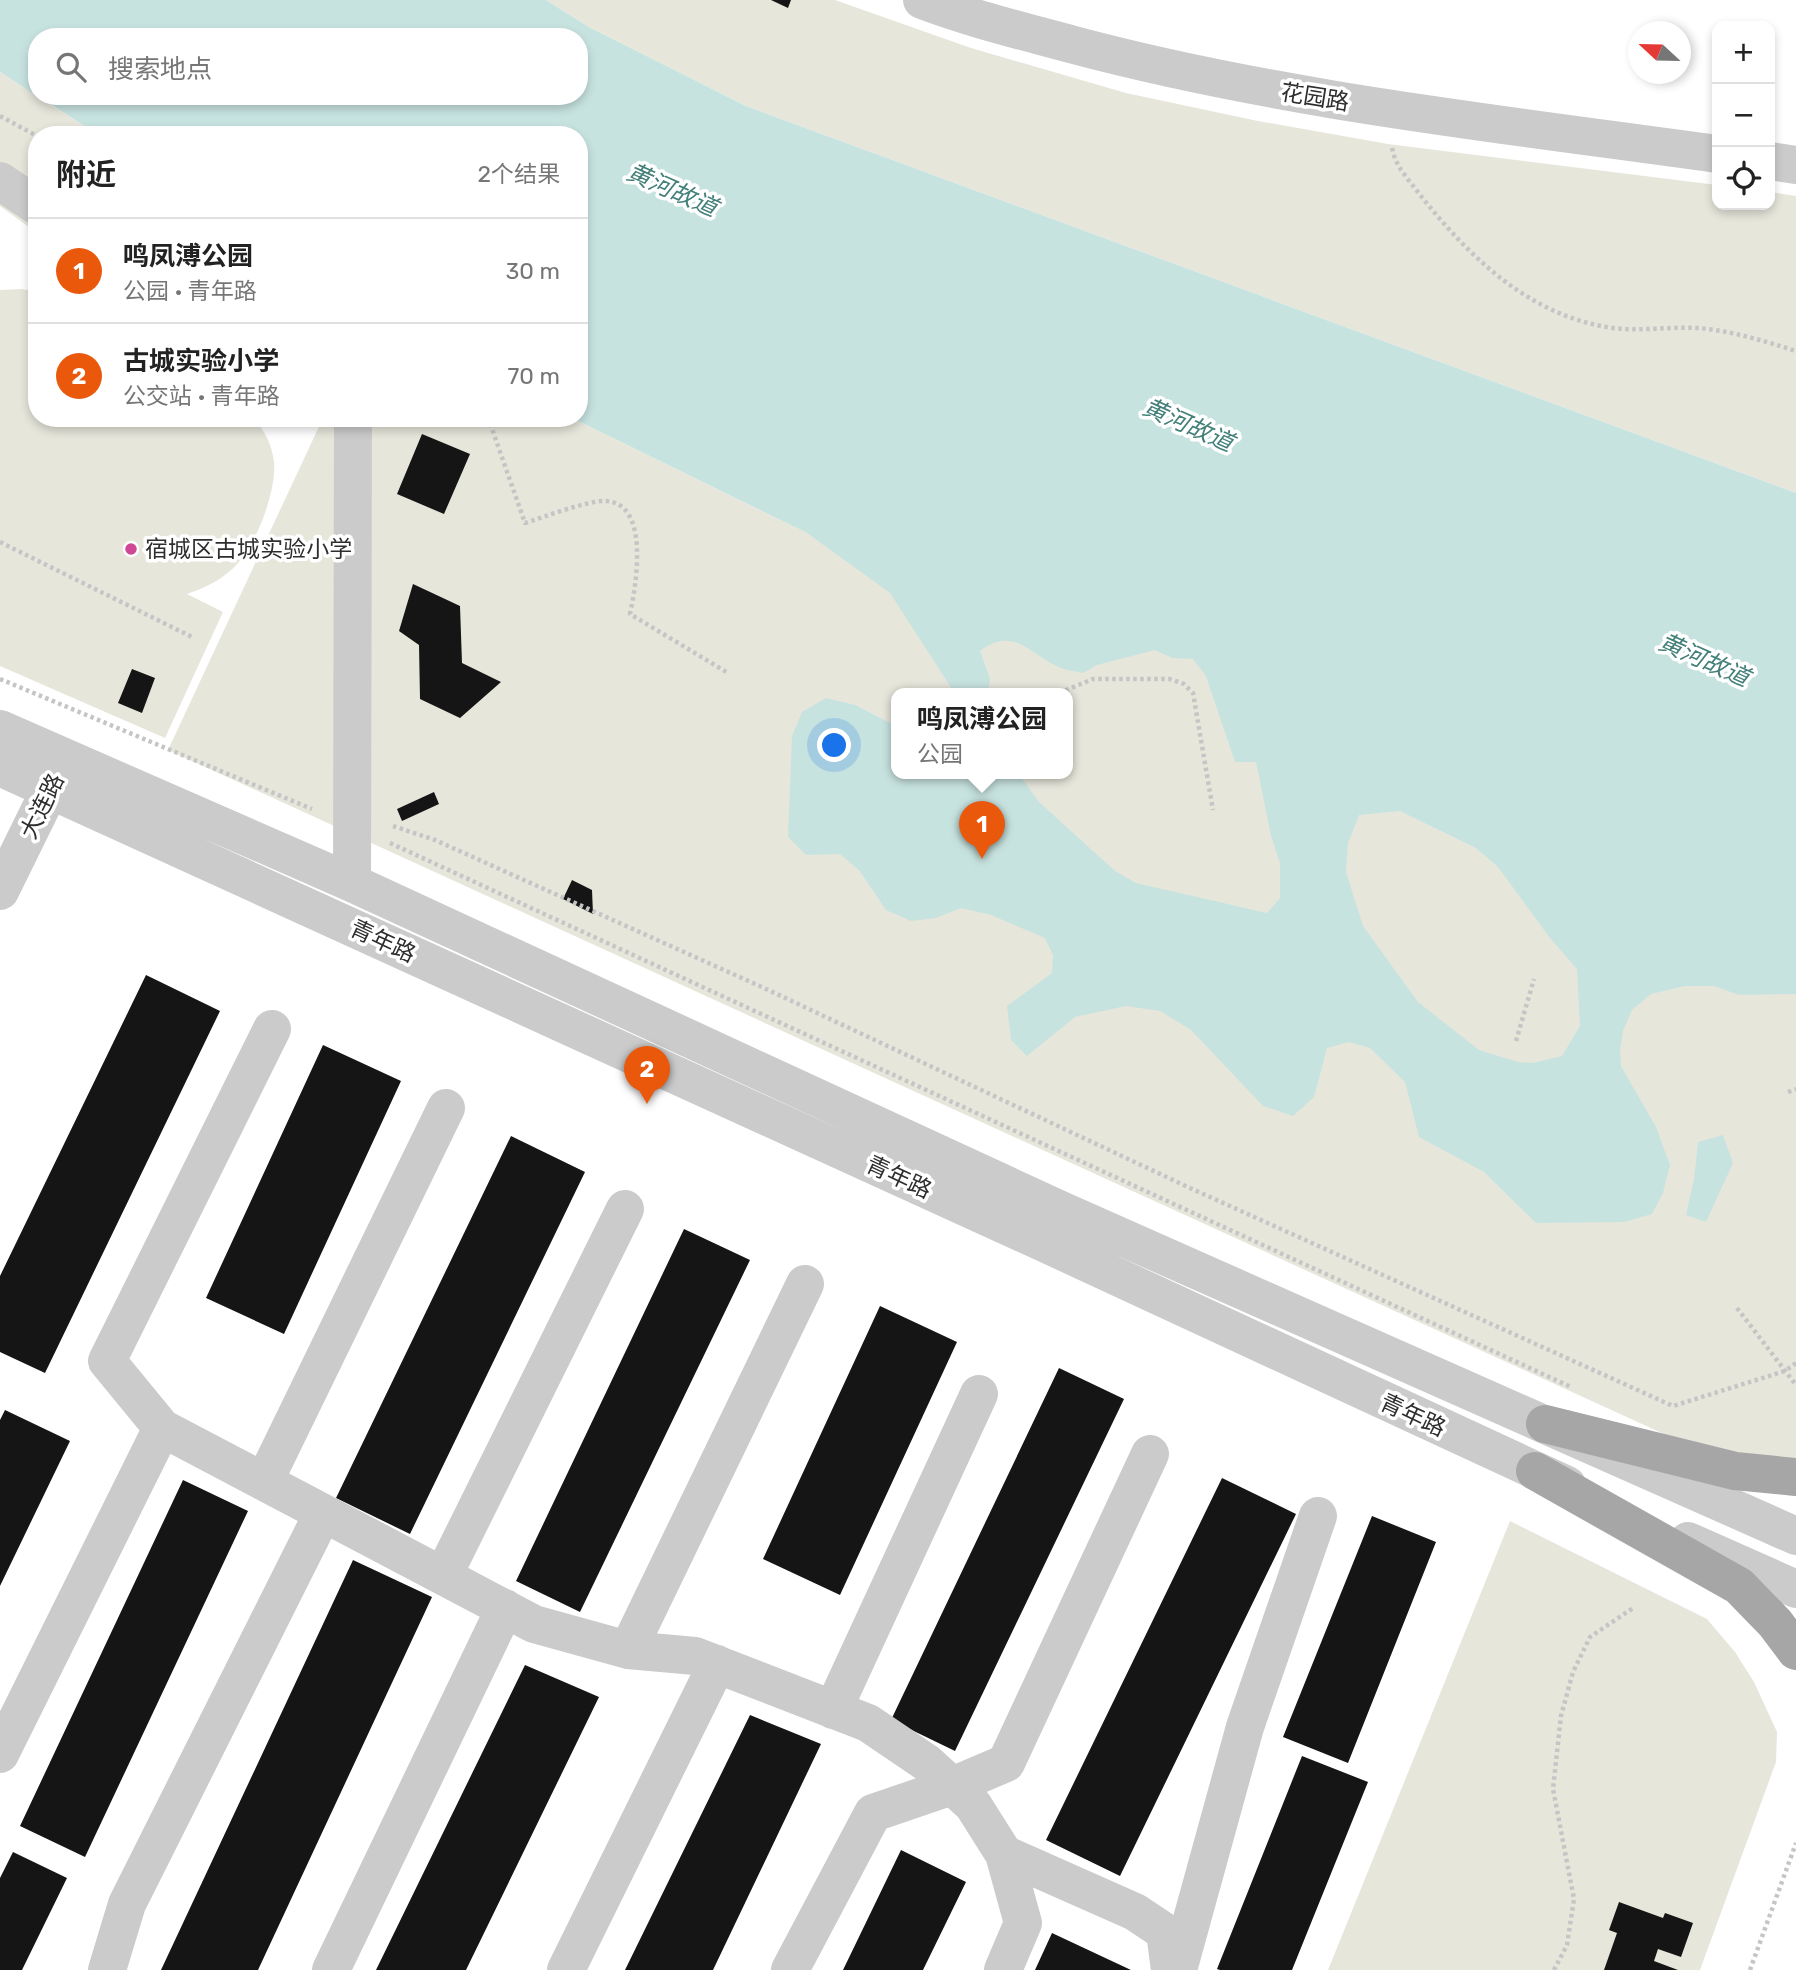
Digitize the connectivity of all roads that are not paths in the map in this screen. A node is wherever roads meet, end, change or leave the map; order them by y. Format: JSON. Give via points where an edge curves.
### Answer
{"nodes":[{"id":1,"x":922,"y":0,"type":"edge"},
{"id":2,"x":1712,"y":153,"type":"edge"},
{"id":3,"x":1775,"y":162,"type":"edge"},
{"id":4,"x":1796,"y":165,"type":"edge"},
{"id":5,"x":0,"y":181,"type":"edge"},
{"id":6,"x":28,"y":200,"type":"edge"},
{"id":7,"x":353,"y":427,"type":"edge"},
{"id":8,"x":0,"y":729,"type":"edge"},
{"id":9,"x":0,"y":767,"type":"edge"},
{"id":10,"x":58,"y":774,"type":"junction"},
{"id":11,"x":352,"y":883,"type":"junction"},
{"id":12,"x":0,"y":891,"type":"edge"},
{"id":13,"x":272,"y":1029,"type":"dead end"},
{"id":14,"x":446,"y":1108,"type":"dead end"},
{"id":15,"x":625,"y":1209,"type":"dead end"},
{"id":16,"x":804,"y":1284,"type":"dead end"},
{"id":17,"x":979,"y":1394,"type":"dead end"},
{"id":18,"x":1545,"y":1424,"type":"junction"},
{"id":19,"x":162,"y":1428,"type":"junction"},
{"id":20,"x":1150,"y":1454,"type":"dead end"},
{"id":21,"x":1535,"y":1471,"type":"junction"},
{"id":22,"x":1796,"y":1477,"type":"edge"},
{"id":23,"x":264,"y":1482,"type":"junction"},
{"id":24,"x":323,"y":1513,"type":"junction"},
{"id":25,"x":1318,"y":1516,"type":"dead end"},
{"id":26,"x":1796,"y":1536,"type":"edge"},
{"id":27,"x":443,"y":1576,"type":"junction"},
{"id":28,"x":1796,"y":1589,"type":"edge"},
{"id":29,"x":505,"y":1608,"type":"junction"},
{"id":30,"x":628,"y":1650,"type":"junction"},
{"id":31,"x":1796,"y":1651,"type":"edge"},
{"id":32,"x":717,"y":1664,"type":"junction"},
{"id":33,"x":833,"y":1710,"type":"junction"},
{"id":34,"x":0,"y":1754,"type":"edge"},
{"id":35,"x":953,"y":1786,"type":"junction"},
{"id":36,"x":1004,"y":1854,"type":"junction"},
{"id":37,"x":107,"y":1970,"type":"edge"},
{"id":38,"x":331,"y":1970,"type":"edge"},
{"id":39,"x":566,"y":1970,"type":"edge"},
{"id":40,"x":790,"y":1970,"type":"edge"},
{"id":41,"x":1003,"y":1970,"type":"edge"},
{"id":42,"x":1170,"y":1970,"type":"edge"},
{"id":43,"x":1178,"y":1970,"type":"edge"}],
"edges":[{"from":1,"to":2,"type":"street","name":"花园路","via":[[1152,66],[1279,92]]},
{"from":3,"to":4,"type":"street"},
{"from":5,"to":6,"type":"street"},
{"from":7,"to":11,"type":"street"},
{"from":8,"to":10,"type":"street","name":"青年路"},
{"from":9,"to":10,"type":"street","name":"青年路"},
{"from":10,"to":11,"type":"street","name":"青年路"},
{"from":10,"to":12,"type":"street","name":"大连路"},
{"from":10,"to":21,"type":"street","name":"青年路"},
{"from":11,"to":18,"type":"street","name":"青年路","via":[[1063,1211]]},
{"from":13,"to":19,"type":"street","via":[[107,1361]]},
{"from":14,"to":23,"type":"street"},
{"from":15,"to":27,"type":"street"},
{"from":16,"to":30,"type":"street"},
{"from":17,"to":33,"type":"street"},
{"from":18,"to":22,"type":"main road","via":[[1735,1471]]},
{"from":18,"to":26,"type":"street","name":"青年路"},
{"from":19,"to":23,"type":"street"},
{"from":19,"to":34,"type":"street"},
{"from":20,"to":35,"type":"street","via":[[1006,1763]]},
{"from":21,"to":28,"type":"street","name":"青年路"},
{"from":21,"to":31,"type":"main road","via":[[1739,1586]]},
{"from":23,"to":24,"type":"street"},
{"from":24,"to":27,"type":"street"},
{"from":24,"to":37,"type":"street","via":[[127,1904]]},
{"from":25,"to":43,"type":"street","via":[[1245,1727]]},
{"from":27,"to":29,"type":"street"},
{"from":29,"to":30,"type":"street","via":[[534,1624]]},
{"from":29,"to":38,"type":"street"},
{"from":30,"to":32,"type":"street","via":[[695,1656]]},
{"from":32,"to":33,"type":"street"},
{"from":32,"to":39,"type":"street"},
{"from":33,"to":35,"type":"street","via":[[868,1723]]},
{"from":35,"to":36,"type":"street","via":[[973,1805]]},
{"from":35,"to":40,"type":"street","via":[[873,1813]]},
{"from":36,"to":41,"type":"street","via":[[1023,1923]]},
{"from":36,"to":42,"type":"street","via":[[1135,1912],[1165,1932]]}]}
